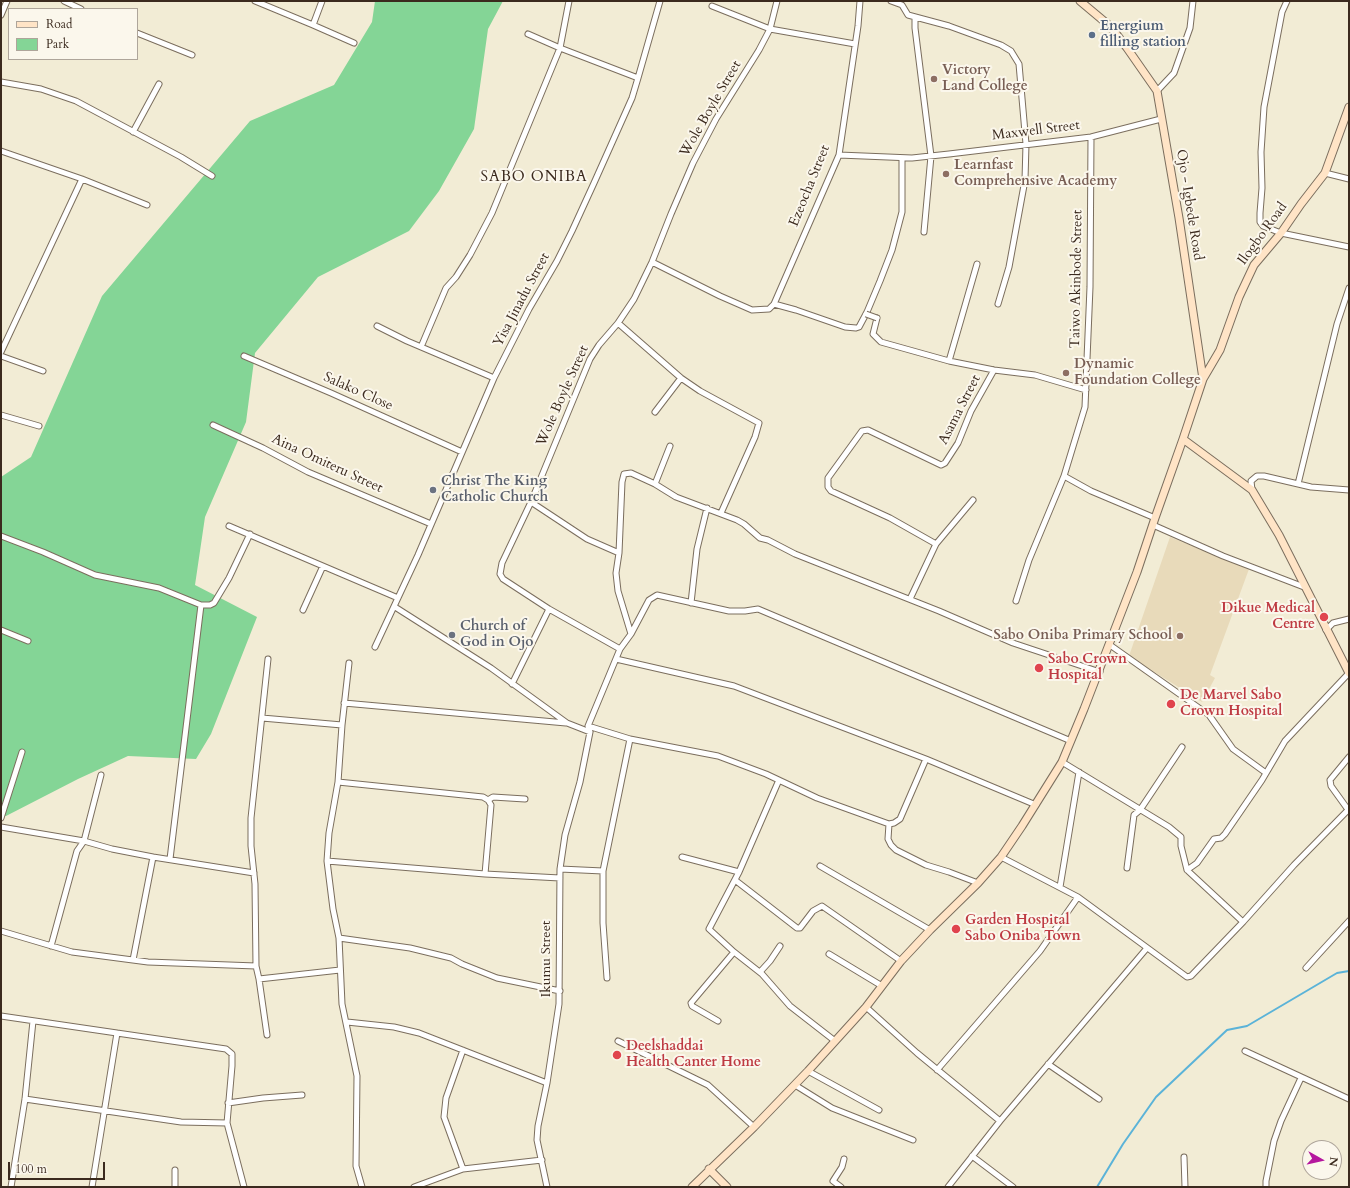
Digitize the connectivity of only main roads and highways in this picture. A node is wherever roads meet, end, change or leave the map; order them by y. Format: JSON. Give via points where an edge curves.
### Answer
{"nodes":[{"id":1,"x":1080,"y":1,"type":"edge"},
{"id":2,"x":1349,"y":107,"type":"edge"},
{"id":3,"x":1203,"y":379,"type":"junction"},
{"id":4,"x":1183,"y":439,"type":"junction"},
{"id":5,"x":1349,"y":673,"type":"edge"},
{"id":6,"x":709,"y":1169,"type":"junction"},
{"id":7,"x":692,"y":1187,"type":"edge"},
{"id":8,"x":727,"y":1187,"type":"edge"}],
"edges":[{"from":1,"to":3,"type":"main road","name":"Ojo - Igbede Road","via":[[1111,27],[1157,91]]},
{"from":2,"to":3,"type":"main road","name":"Ilogbo Road","via":[[1325,173],[1254,265],[1220,350]]},
{"from":3,"to":4,"type":"main road","name":"Ojo - Igbede Road"},
{"from":4,"to":5,"type":"main road","via":[[1252,490],[1279,536]]},
{"from":4,"to":6,"type":"main road","name":"Ojo - Igbede Road","via":[[1100,672],[1062,762],[1036,804],[1001,857],[978,883],[930,930],[866,1008],[808,1071]]},
{"from":6,"to":7,"type":"main road","name":"Ojo - Igbede Road"},
{"from":6,"to":8,"type":"main road"}]}
